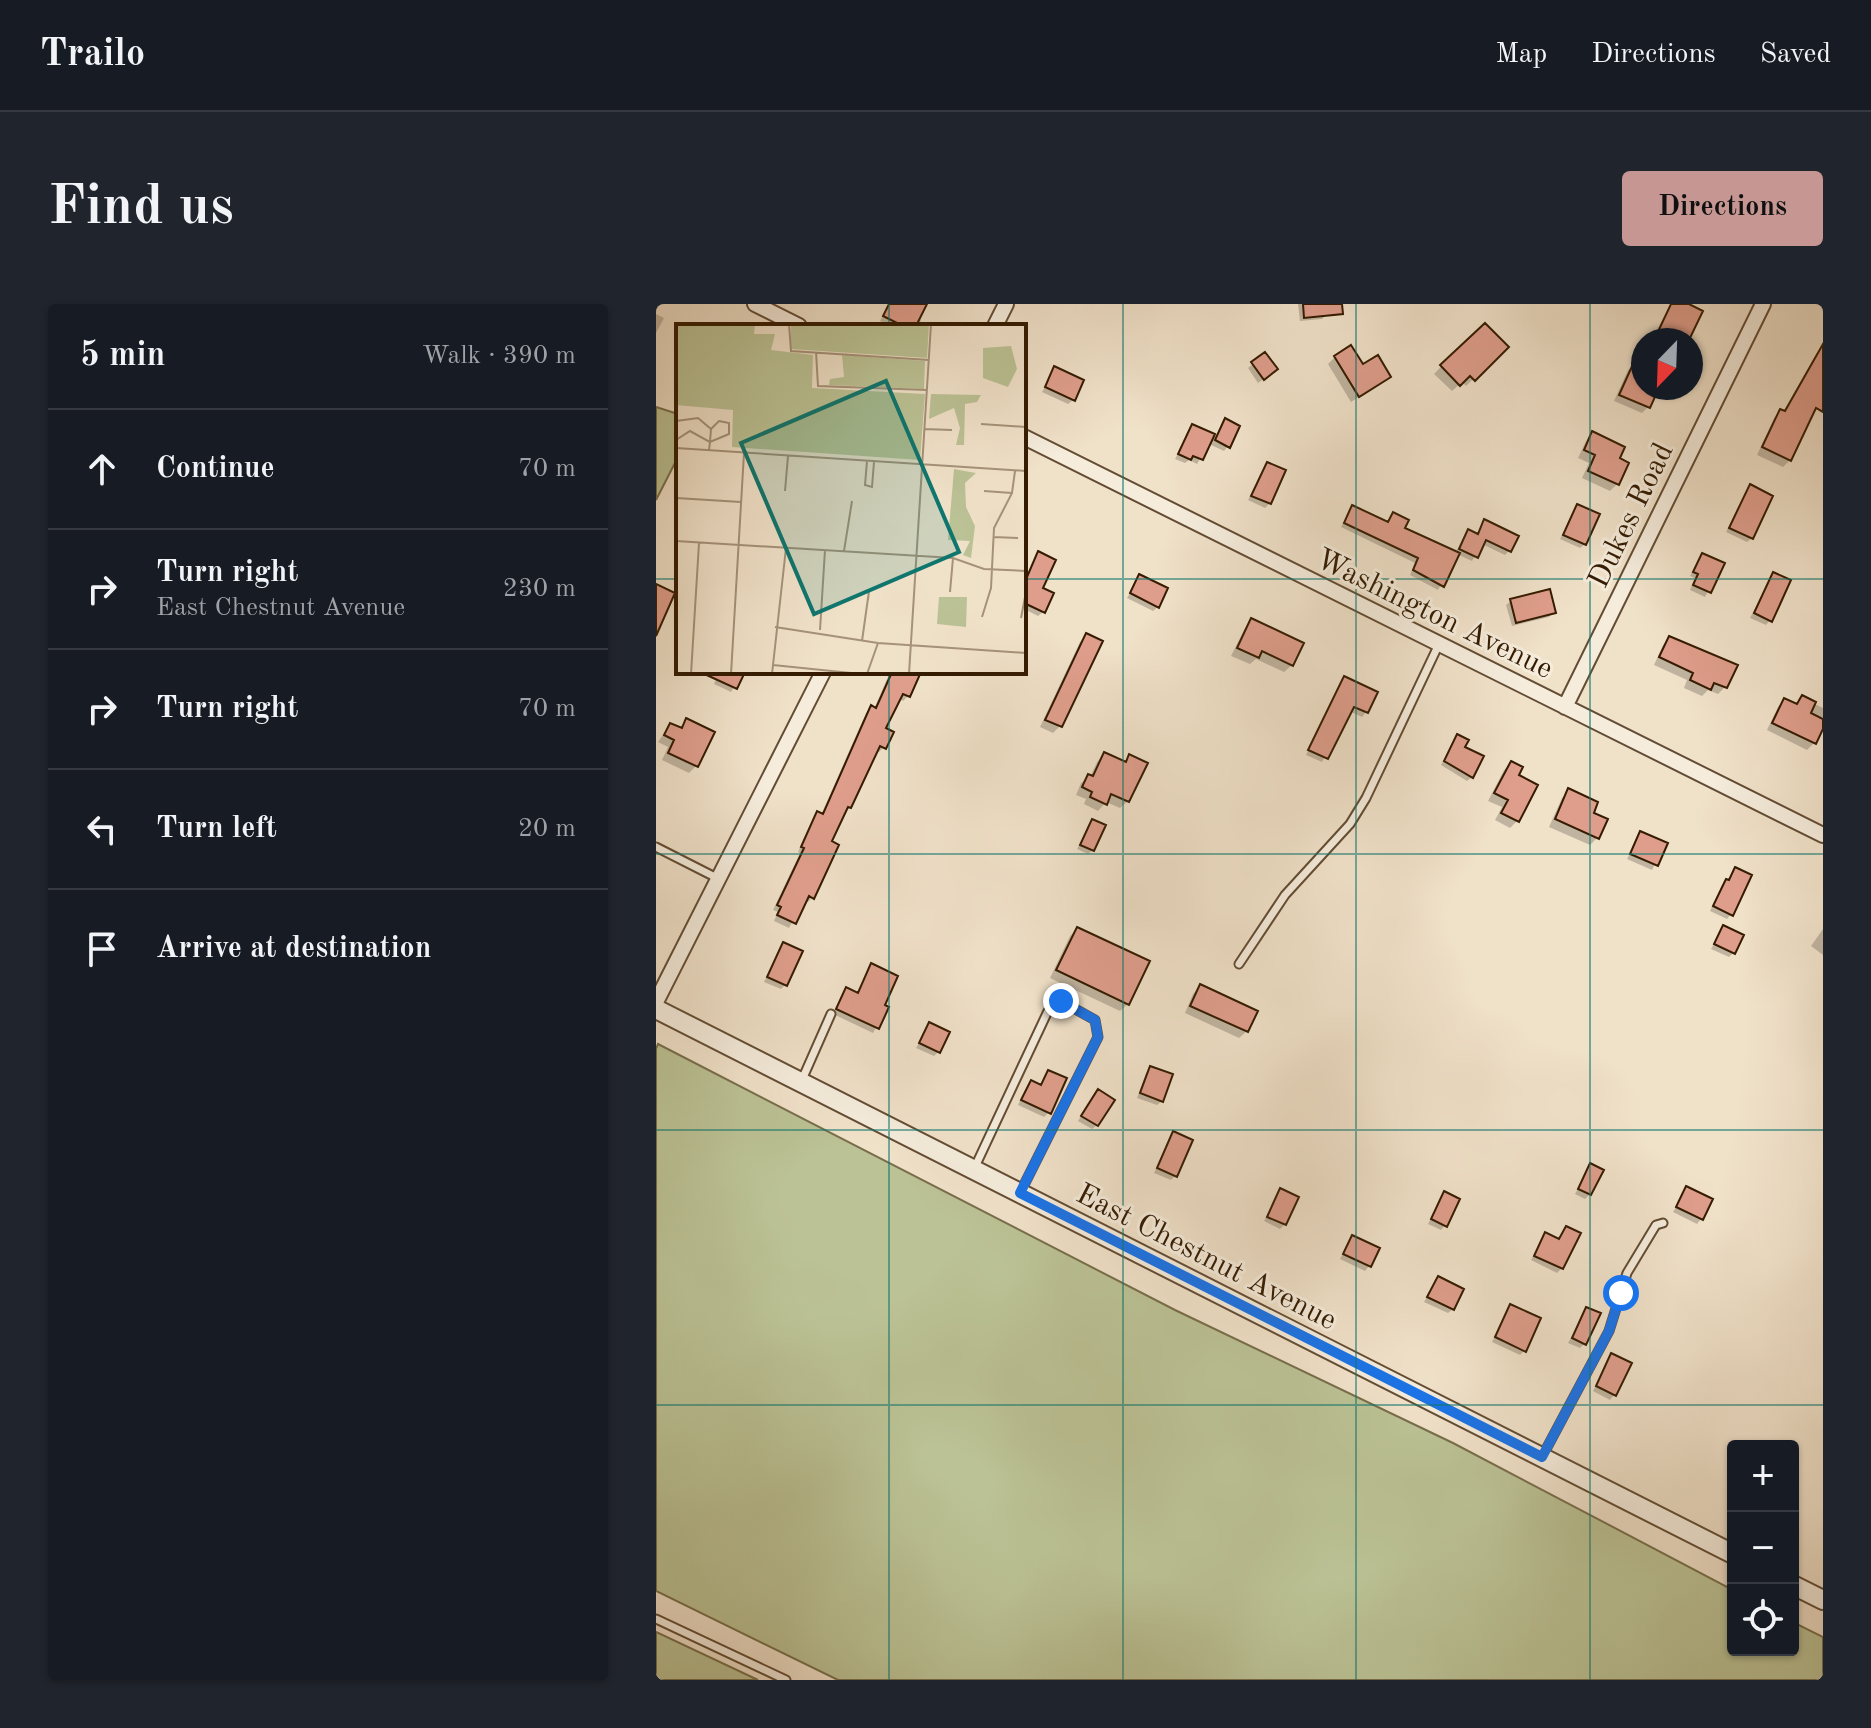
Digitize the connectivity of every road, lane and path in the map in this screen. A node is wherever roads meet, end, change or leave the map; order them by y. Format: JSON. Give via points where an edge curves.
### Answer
{"nodes":[{"id":1,"x":755,"y":304,"type":"edge"},
{"id":2,"x":1006,"y":304,"type":"edge"},
{"id":3,"x":1763,"y":304,"type":"edge"},
{"id":4,"x":795,"y":324,"type":"edge"},
{"id":5,"x":996,"y":324,"type":"edge"},
{"id":6,"x":1026,"y":438,"type":"edge"},
{"id":7,"x":1439,"y":644,"type":"junction"},
{"id":8,"x":822,"y":674,"type":"edge"},
{"id":9,"x":1565,"y":707,"type":"junction"},
{"id":10,"x":1823,"y":835,"type":"edge"},
{"id":11,"x":656,"y":847,"type":"edge"},
{"id":12,"x":719,"y":879,"type":"junction"},
{"id":13,"x":1239,"y":964,"type":"dead end"},
{"id":14,"x":656,"y":1002,"type":"edge"},
{"id":15,"x":656,"y":1009,"type":"edge"},
{"id":16,"x":831,"y":1014,"type":"dead end"},
{"id":17,"x":800,"y":1084,"type":"junction"},
{"id":18,"x":974,"y":1169,"type":"junction"},
{"id":19,"x":1020,"y":1193,"type":"junction"},
{"id":20,"x":1663,"y":1223,"type":"dead end"},
{"id":21,"x":1542,"y":1457,"type":"junction"},
{"id":22,"x":1727,"y":1551,"type":"edge"},
{"id":23,"x":1799,"y":1588,"type":"edge"},
{"id":24,"x":1823,"y":1600,"type":"edge"},
{"id":25,"x":656,"y":1619,"type":"edge"},
{"id":26,"x":786,"y":1680,"type":"edge"}],
"edges":[{"from":1,"to":4,"type":"street"},
{"from":2,"to":5,"type":"street"},
{"from":3,"to":9,"type":"street","name":"Dukes Road"},
{"from":6,"to":7,"type":"street","name":"Washington Avenue"},
{"from":7,"to":9,"type":"street","name":"Washington Avenue"},
{"from":7,"to":13,"type":"lane","via":[[1350,824],[1285,895]]},
{"from":8,"to":12,"type":"street"},
{"from":9,"to":10,"type":"street","name":"Washington Avenue"},
{"from":11,"to":12,"type":"lane"},
{"from":12,"to":14,"type":"street"},
{"from":15,"to":17,"type":"street","name":"East Chestnut Avenue"},
{"from":16,"to":17,"type":"lane"},
{"from":17,"to":18,"type":"street","name":"East Chestnut Avenue"},
{"from":18,"to":19,"type":"street","name":"East Chestnut Avenue"},
{"from":18,"to":19,"type":"lane","via":[[1048,1011],[1061,1001],[1095,1020],[1098,1037]]},
{"from":19,"to":21,"type":"street","name":"East Chestnut Avenue"},
{"from":20,"to":21,"type":"lane","via":[[1656,1225],[1627,1273],[1609,1331]]},
{"from":21,"to":22,"type":"street","name":"East Chestnut Avenue"},
{"from":23,"to":24,"type":"street"},
{"from":25,"to":26,"type":"lane"}]}
